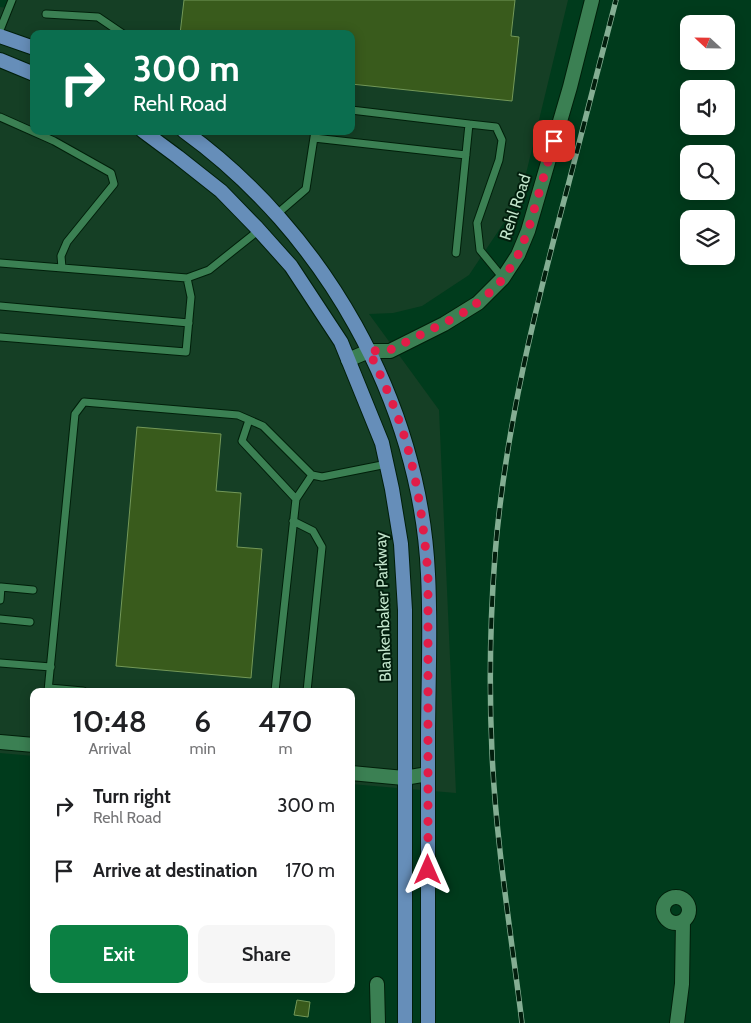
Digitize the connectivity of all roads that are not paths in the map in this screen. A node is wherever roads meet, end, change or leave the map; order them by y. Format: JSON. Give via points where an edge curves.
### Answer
{"nodes":[{"id":1,"x":12,"y":0,"type":"edge"},
{"id":2,"x":592,"y":0,"type":"edge"},
{"id":3,"x":46,"y":14,"type":"dead end"},
{"id":4,"x":0,"y":30,"type":"edge"},
{"id":5,"x":117,"y":30,"type":"edge"},
{"id":6,"x":0,"y":36,"type":"edge"},
{"id":7,"x":30,"y":47,"type":"edge"},
{"id":8,"x":0,"y":60,"type":"edge"},
{"id":9,"x":30,"y":72,"type":"edge"},
{"id":10,"x":355,"y":110,"type":"edge"},
{"id":11,"x":0,"y":116,"type":"edge"},
{"id":12,"x":470,"y":124,"type":"junction"},
{"id":13,"x":30,"y":130,"type":"edge"},
{"id":14,"x":41,"y":135,"type":"edge"},
{"id":15,"x":149,"y":135,"type":"edge"},
{"id":16,"x":189,"y":135,"type":"edge"},
{"id":17,"x":314,"y":135,"type":"edge"},
{"id":18,"x":321,"y":135,"type":"edge"},
{"id":19,"x":466,"y":155,"type":"junction"},
{"id":20,"x":277,"y":214,"type":"junction"},
{"id":21,"x":259,"y":230,"type":"junction"},
{"id":22,"x":456,"y":252,"type":"dead end"},
{"id":23,"x":0,"y":263,"type":"edge"},
{"id":24,"x":62,"y":268,"type":"junction"},
{"id":25,"x":187,"y":278,"type":"junction"},
{"id":26,"x":504,"y":278,"type":"junction"},
{"id":27,"x":0,"y":306,"type":"edge"},
{"id":28,"x":189,"y":323,"type":"junction"},
{"id":29,"x":0,"y":337,"type":"edge"},
{"id":30,"x":369,"y":351,"type":"junction"},
{"id":31,"x":348,"y":360,"type":"junction"},
{"id":32,"x":249,"y":420,"type":"junction"},
{"id":33,"x":387,"y":464,"type":"junction"},
{"id":34,"x":312,"y":475,"type":"junction"},
{"id":35,"x":296,"y":499,"type":"junction"},
{"id":36,"x":293,"y":521,"type":"junction"},
{"id":37,"x":32,"y":590,"type":"dead end"},
{"id":38,"x":0,"y":600,"type":"edge"},
{"id":39,"x":0,"y":620,"type":"edge"},
{"id":40,"x":30,"y":622,"type":"dead end"},
{"id":41,"x":0,"y":663,"type":"edge"},
{"id":42,"x":51,"y":667,"type":"junction"},
{"id":43,"x":48,"y":688,"type":"edge"},
{"id":44,"x":275,"y":688,"type":"edge"},
{"id":45,"x":307,"y":688,"type":"edge"},
{"id":46,"x":0,"y":742,"type":"edge"},
{"id":47,"x":30,"y":744,"type":"edge"},
{"id":48,"x":355,"y":773,"type":"edge"},
{"id":49,"x":428,"y":774,"type":"junction"},
{"id":50,"x":404,"y":778,"type":"junction"},
{"id":51,"x":683,"y":921,"type":"dead end"},
{"id":52,"x":377,"y":984,"type":"dead end"},
{"id":53,"x":378,"y":1023,"type":"edge"},
{"id":54,"x":405,"y":1023,"type":"edge"},
{"id":55,"x":428,"y":1023,"type":"edge"},
{"id":56,"x":677,"y":1023,"type":"edge"}],
"edges":[{"from":1,"to":4,"type":"lane"},
{"from":2,"to":26,"type":"street","name":"Rehl Road","via":[[528,231]]},
{"from":3,"to":5,"type":"lane","via":[[98,16]]},
{"from":6,"to":7,"type":"main road"},
{"from":8,"to":9,"type":"main road"},
{"from":10,"to":12,"type":"lane"},
{"from":11,"to":13,"type":"lane"},
{"from":12,"to":19,"type":"lane"},
{"from":12,"to":26,"type":"lane","via":[[496,126],[502,140],[499,160],[476,223],[480,250]]},
{"from":14,"to":24,"type":"lane","via":[[111,174],[114,184],[67,242],[61,256]]},
{"from":15,"to":21,"type":"main road","name":"Blankenbaker Parkway","via":[[221,191]]},
{"from":16,"to":20,"type":"main road","via":[[231,168]]},
{"from":17,"to":20,"type":"lane","via":[[306,189]]},
{"from":18,"to":19,"type":"lane"},
{"from":19,"to":22,"type":"lane"},
{"from":20,"to":30,"type":"main road","via":[[306,248]]},
{"from":21,"to":25,"type":"lane","via":[[209,270]]},
{"from":21,"to":31,"type":"main road","name":"Blankenbaker Parkway","via":[[291,266]]},
{"from":23,"to":24,"type":"lane"},
{"from":24,"to":25,"type":"lane"},
{"from":25,"to":28,"type":"lane","via":[[191,297]]},
{"from":26,"to":30,"type":"street","name":"Rehl Road","via":[[460,315],[390,350]]},
{"from":27,"to":28,"type":"lane"},
{"from":28,"to":29,"type":"lane","via":[[186,352]]},
{"from":30,"to":31,"type":"street","name":"Rehl Road"},
{"from":30,"to":49,"type":"main road","via":[[398,416],[422,521],[428,573]]},
{"from":31,"to":33,"type":"main road","name":"Blankenbaker Parkway","via":[[382,443]]},
{"from":32,"to":34,"type":"lane","via":[[263,426]]},
{"from":32,"to":35,"type":"lane","via":[[242,441]]},
{"from":32,"to":42,"type":"lane","via":[[238,415],[84,402],[75,414]]},
{"from":33,"to":34,"type":"lane","via":[[322,477]]},
{"from":33,"to":50,"type":"main road","name":"Blankenbaker Parkway","via":[[401,544]]},
{"from":34,"to":35,"type":"lane"},
{"from":35,"to":36,"type":"lane"},
{"from":36,"to":44,"type":"lane"},
{"from":36,"to":45,"type":"lane","via":[[313,531],[322,547]]},
{"from":37,"to":38,"type":"lane","via":[[1,587]]},
{"from":39,"to":40,"type":"lane"},
{"from":41,"to":42,"type":"lane"},
{"from":42,"to":43,"type":"lane"},
{"from":46,"to":47,"type":"street"},
{"from":48,"to":50,"type":"street"},
{"from":49,"to":50,"type":"street"},
{"from":49,"to":55,"type":"main road"},
{"from":50,"to":54,"type":"main road","name":"Blankenbaker Parkway"},
{"from":51,"to":56,"type":"street","via":[[682,984]]},
{"from":52,"to":53,"type":"street"}]}
